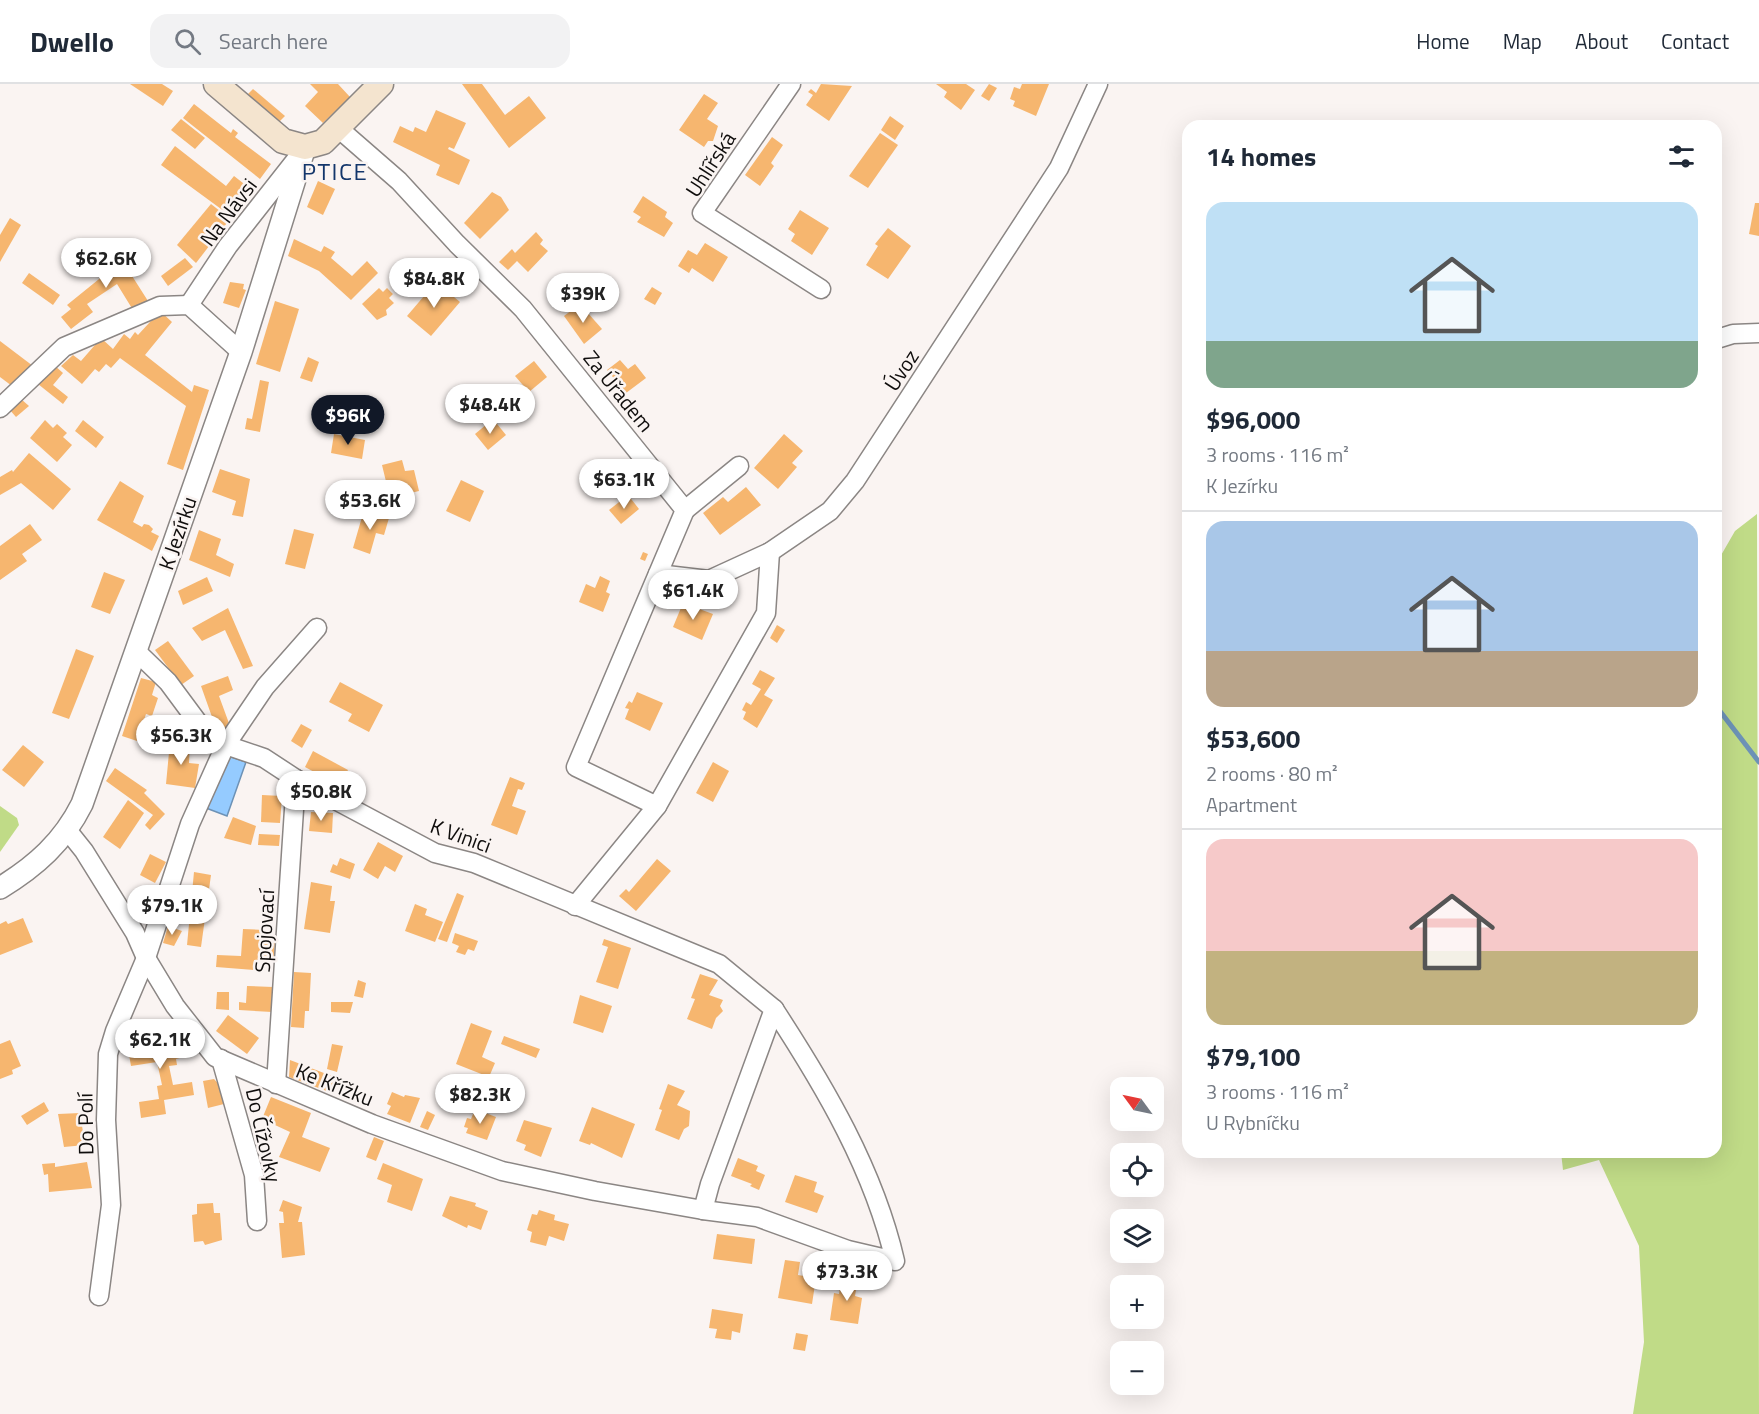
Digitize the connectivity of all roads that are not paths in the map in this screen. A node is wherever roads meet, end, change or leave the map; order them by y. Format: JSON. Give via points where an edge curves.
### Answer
{"nodes":[{"id":1,"x":216,"y":84,"type":"edge"},
{"id":2,"x":381,"y":84,"type":"edge"},
{"id":3,"x":791,"y":84,"type":"edge"},
{"id":4,"x":1098,"y":84,"type":"edge"},
{"id":5,"x":337,"y":127,"type":"junction"},
{"id":6,"x":305,"y":147,"type":"junction"},
{"id":7,"x":821,"y":289,"type":"dead end"},
{"id":8,"x":189,"y":305,"type":"junction"},
{"id":9,"x":1759,"y":333,"type":"edge"},
{"id":10,"x":1722,"y":338,"type":"edge"},
{"id":11,"x":241,"y":352,"type":"junction"},
{"id":12,"x":0,"y":408,"type":"edge"},
{"id":13,"x":739,"y":466,"type":"dead end"},
{"id":14,"x":685,"y":510,"type":"junction"},
{"id":15,"x":770,"y":552,"type":"junction"},
{"id":16,"x":658,"y":574,"type":"junction"},
{"id":17,"x":317,"y":628,"type":"dead end"},
{"id":18,"x":137,"y":652,"type":"junction"},
{"id":19,"x":225,"y":746,"type":"junction"},
{"id":20,"x":296,"y":780,"type":"junction"},
{"id":21,"x":657,"y":806,"type":"junction"},
{"id":22,"x":68,"y":831,"type":"junction"},
{"id":23,"x":0,"y":888,"type":"edge"},
{"id":24,"x":575,"y":906,"type":"junction"},
{"id":25,"x":146,"y":958,"type":"junction"},
{"id":26,"x":774,"y":1009,"type":"junction"},
{"id":27,"x":221,"y":1059,"type":"junction"},
{"id":28,"x":276,"y":1084,"type":"junction"},
{"id":29,"x":703,"y":1210,"type":"junction"},
{"id":30,"x":257,"y":1221,"type":"dead end"},
{"id":31,"x":99,"y":1296,"type":"dead end"}],
"edges":[{"from":1,"to":6,"type":"main road","via":[[283,141]]},
{"from":2,"to":5,"type":"main road"},
{"from":3,"to":7,"type":"street","name":"Uhlířská","via":[[702,213]]},
{"from":4,"to":15,"type":"street","name":"Úvoz","via":[[1059,168],[855,481],[830,511]]},
{"from":5,"to":6,"type":"main road","via":[[323,142]]},
{"from":5,"to":14,"type":"street","name":"Za Úřadem","via":[[399,181],[523,309]]},
{"from":6,"to":8,"type":"street","name":"Na Návsi","via":[[228,246]]},
{"from":6,"to":11,"type":"street","name":"K Jezírku"},
{"from":8,"to":11,"type":"street"},
{"from":8,"to":12,"type":"street","via":[[160,306],[64,347]]},
{"from":9,"to":10,"type":"street"},
{"from":11,"to":18,"type":"street","name":"K Jezírku"},
{"from":13,"to":14,"type":"street"},
{"from":14,"to":16,"type":"street"},
{"from":15,"to":16,"type":"street","name":"Úvoz","via":[[709,580]]},
{"from":15,"to":21,"type":"street","via":[[766,613]]},
{"from":16,"to":21,"type":"street","via":[[576,767]]},
{"from":17,"to":19,"type":"street","name":"Do Polí","via":[[265,687]]},
{"from":18,"to":19,"type":"street","name":"K Vinici","via":[[168,682],[212,740]]},
{"from":18,"to":22,"type":"street","name":"K Jezírku","via":[[82,804]]},
{"from":19,"to":20,"type":"street","name":"K Vinici","via":[[264,758]]},
{"from":19,"to":25,"type":"street","name":"Do Polí","via":[[190,824]]},
{"from":20,"to":24,"type":"street","name":"K Vinici","via":[[435,853],[474,862]]},
{"from":20,"to":28,"type":"street","name":"Spojovací"},
{"from":21,"to":24,"type":"street"},
{"from":22,"to":23,"type":"street","name":"K Jezírku","via":[[26,871]]},
{"from":22,"to":25,"type":"street","name":"Ke Křížku","via":[[135,933]]},
{"from":24,"to":26,"type":"street","via":[[719,964]]},
{"from":25,"to":27,"type":"street","name":"Ke Křížku","via":[[175,1006],[215,1057]]},
{"from":25,"to":31,"type":"street","name":"Do Polí","via":[[108,1054],[106,1120],[111,1205]]},
{"from":26,"to":29,"type":"street"},
{"from":26,"to":29,"type":"street","name":"Ke Křížku","via":[[810,1063],[848,1134],[885,1217],[895,1261],[848,1250],[757,1217]]},
{"from":27,"to":28,"type":"street","name":"Ke Křížku"},
{"from":27,"to":30,"type":"street","name":"Do Čížovky","via":[[254,1175]]},
{"from":28,"to":29,"type":"street","name":"Ke Křížku","via":[[502,1171]]}]}
